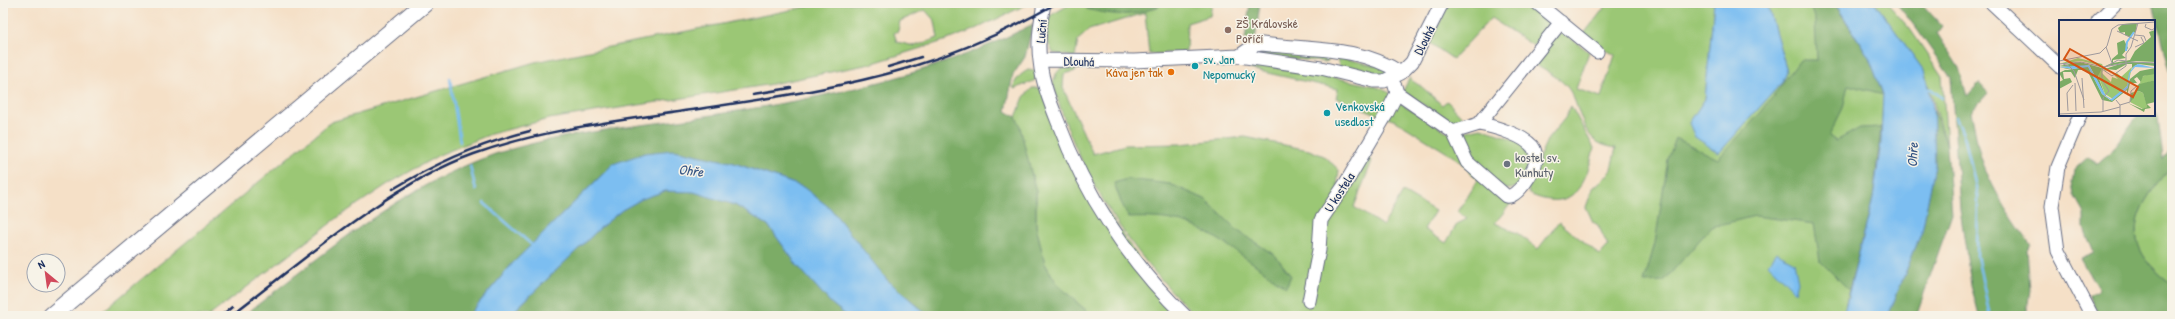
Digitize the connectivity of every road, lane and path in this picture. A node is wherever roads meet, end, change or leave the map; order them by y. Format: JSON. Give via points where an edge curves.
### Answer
{"nodes":[{"id":1,"x":425,"y":3,"type":"edge"},
{"id":2,"x":1044,"y":3,"type":"edge"},
{"id":3,"x":1442,"y":3,"type":"edge"},
{"id":4,"x":1537,"y":3,"type":"edge"},
{"id":5,"x":1992,"y":3,"type":"edge"},
{"id":6,"x":2116,"y":3,"type":"edge"},
{"id":7,"x":2099,"y":20,"type":"edge"},
{"id":8,"x":1560,"y":22,"type":"junction"},
{"id":9,"x":1597,"y":52,"type":"dead end"},
{"id":10,"x":1239,"y":56,"type":"junction"},
{"id":11,"x":1040,"y":60,"type":"junction"},
{"id":12,"x":2059,"y":66,"type":"edge"},
{"id":13,"x":1397,"y":76,"type":"junction"},
{"id":14,"x":1397,"y":93,"type":"junction"},
{"id":15,"x":2080,"y":116,"type":"edge"},
{"id":16,"x":1479,"y":124,"type":"junction"},
{"id":17,"x":1453,"y":132,"type":"junction"},
{"id":18,"x":1309,"y":301,"type":"dead end"},
{"id":19,"x":51,"y":316,"type":"edge"},
{"id":20,"x":1185,"y":316,"type":"edge"},
{"id":21,"x":2092,"y":316,"type":"edge"}],
"edges":[{"from":1,"to":19,"type":"main road"},
{"from":2,"to":11,"type":"street","name":"Luční","via":[[1039,38]]},
{"from":3,"to":13,"type":"street","name":"Dlouhá","via":[[1412,62]]},
{"from":4,"to":8,"type":"street"},
{"from":5,"to":12,"type":"street"},
{"from":6,"to":7,"type":"street"},
{"from":8,"to":9,"type":"street"},
{"from":8,"to":16,"type":"street"},
{"from":10,"to":11,"type":"street","name":"Dlouhá","via":[[1134,62]]},
{"from":10,"to":13,"type":"street","name":"Dlouhá","via":[[1321,68],[1374,81],[1384,81]]},
{"from":10,"to":13,"type":"street","via":[[1255,45],[1262,44],[1314,48],[1364,56],[1390,66]]},
{"from":11,"to":20,"type":"street","name":"Luční","via":[[1044,82],[1057,121],[1093,197],[1135,260]]},
{"from":13,"to":14,"type":"street"},
{"from":14,"to":17,"type":"street"},
{"from":14,"to":18,"type":"street","name":"U kostela","via":[[1348,180],[1321,220],[1319,250]]},
{"from":15,"to":21,"type":"street","via":[[2058,167],[2052,206],[2058,251]]},
{"from":16,"to":17,"type":"street"},
{"from":16,"to":17,"type":"street","via":[[1495,126],[1530,143],[1534,149],[1534,166],[1513,196],[1506,196],[1467,162]]}]}
